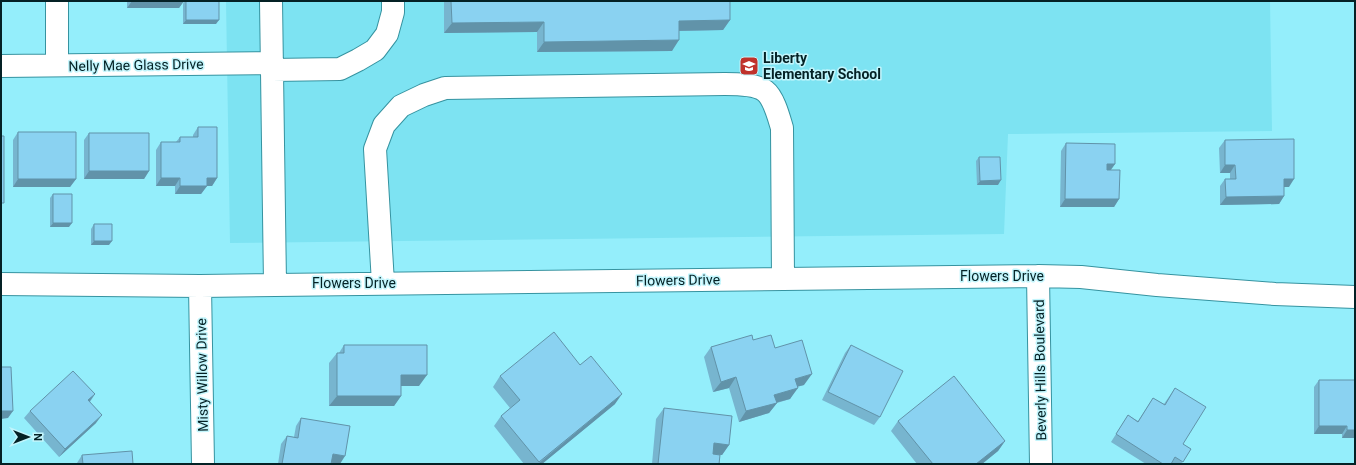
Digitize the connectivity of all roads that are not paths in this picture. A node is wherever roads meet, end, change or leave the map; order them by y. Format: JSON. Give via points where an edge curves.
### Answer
{"nodes":[{"id":1,"x":56,"y":1,"type":"edge"},
{"id":2,"x":271,"y":1,"type":"edge"},
{"id":3,"x":392,"y":1,"type":"edge"},
{"id":4,"x":1,"y":66,"type":"edge"},
{"id":5,"x":57,"y":66,"type":"junction"},
{"id":6,"x":272,"y":66,"type":"junction"},
{"id":7,"x":1038,"y":276,"type":"junction"},
{"id":8,"x":783,"y":279,"type":"junction"},
{"id":9,"x":382,"y":283,"type":"junction"},
{"id":10,"x":1,"y":284,"type":"edge"},
{"id":11,"x":275,"y":284,"type":"junction"},
{"id":12,"x":200,"y":286,"type":"junction"},
{"id":13,"x":1355,"y":297,"type":"edge"},
{"id":14,"x":203,"y":464,"type":"edge"},
{"id":15,"x":1041,"y":464,"type":"edge"}],
"edges":[{"from":1,"to":5,"type":"street"},
{"from":2,"to":6,"type":"street"},
{"from":3,"to":6,"type":"street","name":"Nelly Mae Glass Drive","via":[[393,12],[387,34],[375,50],[358,60],[340,69]]},
{"from":4,"to":5,"type":"street","name":"Nelly Mae Glass Drive"},
{"from":5,"to":6,"type":"street","name":"Nelly Mae Glass Drive"},
{"from":6,"to":11,"type":"street"},
{"from":7,"to":8,"type":"street","name":"Flowers Drive"},
{"from":7,"to":13,"type":"street","name":"Flowers Drive","via":[[1082,277],[1275,294]]},
{"from":7,"to":15,"type":"street","name":"Beverly Hills Boulevard"},
{"from":8,"to":9,"type":"street","name":"Flowers Drive"},
{"from":8,"to":9,"type":"street","via":[[782,128],[776,106],[765,91],[747,85],[724,84],[445,88],[401,106],[384,126],[375,149]]},
{"from":9,"to":11,"type":"street","name":"Flowers Drive"},
{"from":10,"to":12,"type":"street","name":"Flowers Drive"},
{"from":11,"to":12,"type":"street","name":"Flowers Drive"},
{"from":12,"to":14,"type":"street","name":"Misty Willow Drive"}]}
